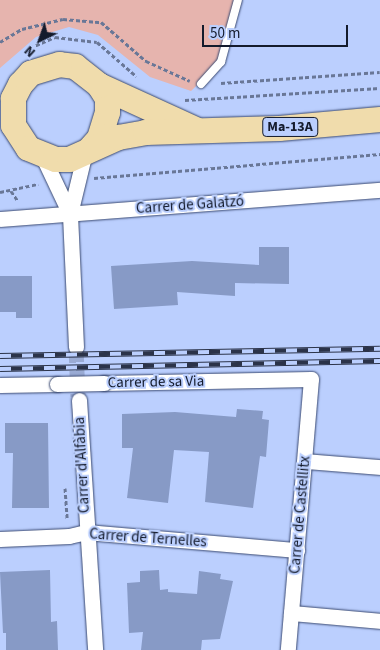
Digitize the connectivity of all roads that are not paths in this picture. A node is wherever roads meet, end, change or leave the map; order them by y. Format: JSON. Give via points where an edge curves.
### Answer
{"nodes":[{"id":1,"x":238,"y":0,"type":"edge"},
{"id":2,"x":201,"y":84,"type":"road end"},
{"id":3,"x":99,"y":85,"type":"junction"},
{"id":4,"x":7,"y":102,"type":"edge"},
{"id":5,"x":380,"y":118,"type":"edge"},
{"id":6,"x":200,"y":132,"type":"junction"},
{"id":7,"x":0,"y":145,"type":"edge"},
{"id":8,"x":88,"y":150,"type":"junction"},
{"id":9,"x":36,"y":152,"type":"junction"},
{"id":10,"x":380,"y":190,"type":"edge"},
{"id":11,"x":70,"y":214,"type":"junction"},
{"id":12,"x":0,"y":219,"type":"edge"},
{"id":13,"x":76,"y":347,"type":"tunnel mouth"},
{"id":14,"x":311,"y":379,"type":"joint"},
{"id":15,"x":0,"y":385,"type":"edge"},
{"id":16,"x":79,"y":400,"type":"tunnel mouth"},
{"id":17,"x":305,"y":461,"type":"junction"},
{"id":18,"x":380,"y":467,"type":"edge"},
{"id":19,"x":86,"y":532,"type":"junction"},
{"id":20,"x":0,"y":539,"type":"edge"},
{"id":21,"x":297,"y":550,"type":"junction"},
{"id":22,"x":291,"y":613,"type":"junction"},
{"id":23,"x":380,"y":621,"type":"edge"},
{"id":24,"x":95,"y":650,"type":"edge"},
{"id":25,"x":288,"y":650,"type":"edge"}],
"edges":[{"from":1,"to":2,"type":"lane","via":[[221,62]]},
{"from":3,"to":4,"type":"main road","via":[[75,66],[59,64],[30,73]]},
{"from":3,"to":6,"type":"main road","number":"Ma-13A"},
{"from":3,"to":8,"type":"main road","via":[[107,98],[107,112],[99,138]]},
{"from":4,"to":9,"type":"main road","via":[[13,125]]},
{"from":5,"to":6,"type":"main road","number":"Ma-13A"},
{"from":6,"to":8,"type":"main road","number":"Ma-13A","via":[[138,133]]},
{"from":7,"to":9,"type":"main road"},
{"from":8,"to":9,"type":"main road","via":[[69,159]]},
{"from":8,"to":11,"type":"street"},
{"from":9,"to":11,"type":"street"},
{"from":10,"to":11,"type":"street","name":"Carrer de Galatzó"},
{"from":11,"to":12,"type":"street","name":"Carrer de Galatzó"},
{"from":11,"to":13,"type":"street"},
{"from":14,"to":15,"type":"street","name":"Carrer de sa Via","bridge":true},
{"from":14,"to":17,"type":"street","name":"Carrer de Castellitx"},
{"from":16,"to":19,"type":"street","name":"Carrer d'Alfàbia"},
{"from":17,"to":18,"type":"street"},
{"from":17,"to":21,"type":"street","name":"Carrer de Castellitx"},
{"from":19,"to":20,"type":"street","name":"Carrer de Ternelles","via":[[69,536]]},
{"from":19,"to":21,"type":"street","name":"Carrer de Ternelles"},
{"from":19,"to":24,"type":"street","name":"Carrer d'Alfàbia"},
{"from":21,"to":22,"type":"street","name":"Carrer de Castellitx"},
{"from":22,"to":23,"type":"street"},
{"from":22,"to":25,"type":"street","name":"Carrer de Castellitx"}]}
